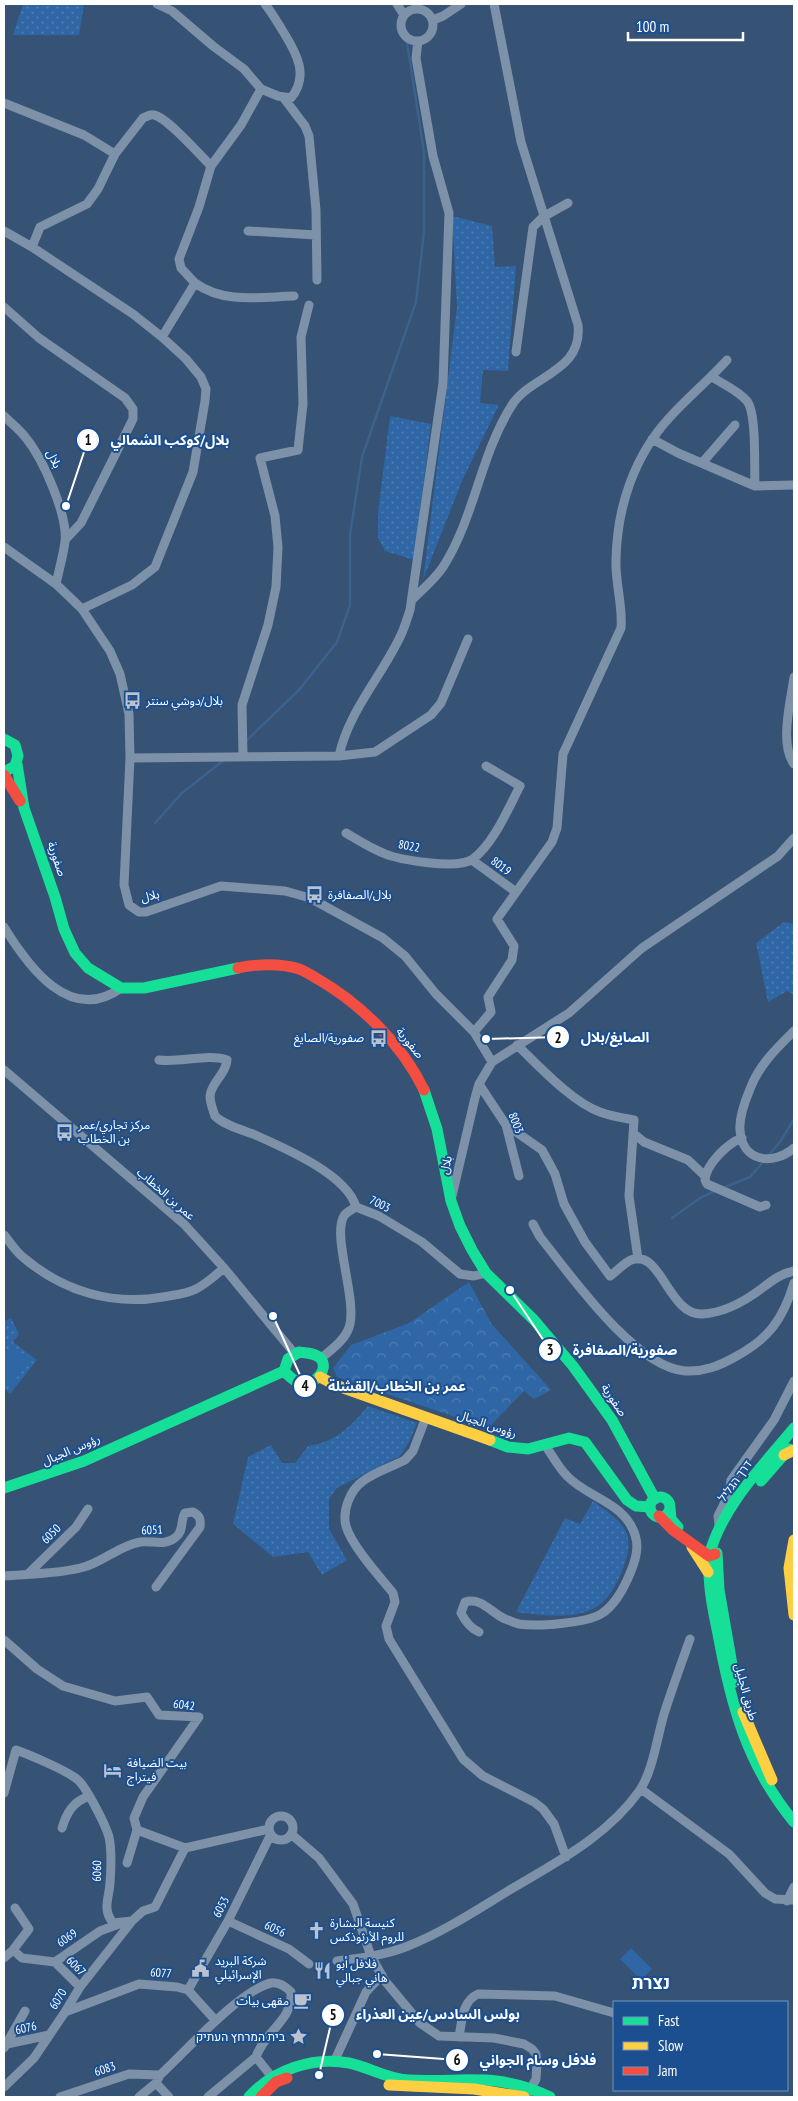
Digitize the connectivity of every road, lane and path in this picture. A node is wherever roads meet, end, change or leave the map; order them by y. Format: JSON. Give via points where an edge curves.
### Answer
{"nodes":[{"id":1,"x":157,"y":4,"type":"edge"},
{"id":2,"x":265,"y":4,"type":"edge"},
{"id":3,"x":397,"y":4,"type":"edge"},
{"id":4,"x":461,"y":4,"type":"edge"},
{"id":5,"x":494,"y":4,"type":"edge"},
{"id":6,"x":404,"y":15,"type":"junction"},
{"id":7,"x":433,"y":20,"type":"junction"},
{"id":8,"x":418,"y":41,"type":"junction"},
{"id":9,"x":261,"y":89,"type":"junction"},
{"id":10,"x":283,"y":96,"type":"junction"},
{"id":11,"x":4,"y":103,"type":"edge"},
{"id":12,"x":115,"y":154,"type":"junction"},
{"id":13,"x":211,"y":166,"type":"junction"},
{"id":14,"x":568,"y":203,"type":"dead end"},
{"id":15,"x":543,"y":217,"type":"junction"},
{"id":16,"x":4,"y":231,"type":"edge"},
{"id":17,"x":248,"y":231,"type":"dead end"},
{"id":18,"x":316,"y":235,"type":"junction"},
{"id":19,"x":32,"y":247,"type":"junction"},
{"id":20,"x":317,"y":280,"type":"dead end"},
{"id":21,"x":195,"y":284,"type":"junction"},
{"id":22,"x":294,"y":296,"type":"dead end"},
{"id":23,"x":309,"y":305,"type":"dead end"},
{"id":24,"x":4,"y":307,"type":"edge"},
{"id":25,"x":162,"y":337,"type":"junction"},
{"id":26,"x":516,"y":352,"type":"dead end"},
{"id":27,"x":727,"y":360,"type":"dead end"},
{"id":28,"x":712,"y":377,"type":"junction"},
{"id":29,"x":4,"y":416,"type":"edge"},
{"id":30,"x":735,"y":425,"type":"dead end"},
{"id":31,"x":652,"y":439,"type":"junction"},
{"id":32,"x":702,"y":463,"type":"junction"},
{"id":33,"x":794,"y":485,"type":"edge"},
{"id":34,"x":755,"y":486,"type":"junction"},
{"id":35,"x":65,"y":540,"type":"junction"},
{"id":36,"x":4,"y":547,"type":"edge"},
{"id":37,"x":56,"y":584,"type":"junction"},
{"id":38,"x":412,"y":600,"type":"junction"},
{"id":39,"x":82,"y":609,"type":"junction"},
{"id":40,"x":468,"y":639,"type":"dead end"},
{"id":41,"x":794,"y":676,"type":"edge"},
{"id":42,"x":4,"y":739,"type":"edge"},
{"id":43,"x":243,"y":756,"type":"junction"},
{"id":44,"x":339,"y":756,"type":"junction"},
{"id":45,"x":130,"y":758,"type":"junction"},
{"id":46,"x":17,"y":764,"type":"junction"},
{"id":47,"x":794,"y":764,"type":"edge"},
{"id":48,"x":486,"y":766,"type":"dead end"},
{"id":49,"x":4,"y":774,"type":"edge"},
{"id":50,"x":24,"y":808,"type":"junction"},
{"id":51,"x":346,"y":833,"type":"dead end"},
{"id":52,"x":794,"y":838,"type":"edge"},
{"id":53,"x":472,"y":860,"type":"junction"},
{"id":54,"x":516,"y":892,"type":"junction"},
{"id":55,"x":4,"y":927,"type":"edge"},
{"id":56,"x":121,"y":988,"type":"junction"},
{"id":57,"x":794,"y":1031,"type":"edge"},
{"id":58,"x":474,"y":1032,"type":"junction"},
{"id":59,"x":517,"y":1046,"type":"junction"},
{"id":60,"x":159,"y":1060,"type":"dead end"},
{"id":61,"x":492,"y":1062,"type":"junction"},
{"id":62,"x":4,"y":1070,"type":"edge"},
{"id":63,"x":479,"y":1084,"type":"junction"},
{"id":64,"x":506,"y":1125,"type":"junction"},
{"id":65,"x":633,"y":1133,"type":"junction"},
{"id":66,"x":742,"y":1138,"type":"junction"},
{"id":67,"x":794,"y":1148,"type":"edge"},
{"id":68,"x":519,"y":1176,"type":"dead end"},
{"id":69,"x":705,"y":1176,"type":"junction"},
{"id":70,"x":451,"y":1201,"type":"junction"},
{"id":71,"x":766,"y":1205,"type":"dead end"},
{"id":72,"x":356,"y":1207,"type":"junction"},
{"id":73,"x":534,"y":1224,"type":"dead end"},
{"id":74,"x":4,"y":1235,"type":"edge"},
{"id":75,"x":638,"y":1259,"type":"junction"},
{"id":76,"x":224,"y":1268,"type":"junction"},
{"id":77,"x":794,"y":1271,"type":"edge"},
{"id":78,"x":486,"y":1273,"type":"junction"},
{"id":79,"x":794,"y":1283,"type":"edge"},
{"id":80,"x":295,"y":1354,"type":"junction"},
{"id":81,"x":320,"y":1359,"type":"junction"},
{"id":82,"x":284,"y":1370,"type":"junction"},
{"id":83,"x":320,"y":1377,"type":"junction"},
{"id":84,"x":794,"y":1381,"type":"edge"},
{"id":85,"x":426,"y":1417,"type":"junction"},
{"id":86,"x":794,"y":1428,"type":"edge"},
{"id":87,"x":794,"y":1444,"type":"edge"},
{"id":88,"x":545,"y":1445,"type":"junction"},
{"id":89,"x":789,"y":1452,"type":"edge"},
{"id":90,"x":4,"y":1488,"type":"edge"},
{"id":91,"x":652,"y":1503,"type":"junction"},
{"id":92,"x":670,"y":1508,"type":"junction"},
{"id":93,"x":88,"y":1509,"type":"dead end"},
{"id":94,"x":658,"y":1516,"type":"junction"},
{"id":95,"x":718,"y":1531,"type":"junction"},
{"id":96,"x":686,"y":1538,"type":"junction"},
{"id":97,"x":794,"y":1540,"type":"edge"},
{"id":98,"x":712,"y":1553,"type":"junction"},
{"id":99,"x":708,"y":1572,"type":"junction"},
{"id":100,"x":28,"y":1574,"type":"junction"},
{"id":101,"x":4,"y":1576,"type":"edge"},
{"id":102,"x":156,"y":1587,"type":"dead end"},
{"id":103,"x":794,"y":1615,"type":"edge"},
{"id":104,"x":479,"y":1632,"type":"dead end"},
{"id":105,"x":690,"y":1639,"type":"dead end"},
{"id":106,"x":4,"y":1640,"type":"edge"},
{"id":107,"x":641,"y":1789,"type":"junction"},
{"id":108,"x":4,"y":1793,"type":"edge"},
{"id":109,"x":89,"y":1796,"type":"junction"},
{"id":110,"x":794,"y":1812,"type":"edge"},
{"id":111,"x":794,"y":1822,"type":"edge"},
{"id":112,"x":62,"y":1828,"type":"dead end"},
{"id":113,"x":137,"y":1830,"type":"junction"},
{"id":114,"x":270,"y":1832,"type":"junction"},
{"id":115,"x":292,"y":1834,"type":"junction"},
{"id":116,"x":185,"y":1848,"type":"junction"},
{"id":117,"x":566,"y":1857,"type":"junction"},
{"id":118,"x":127,"y":1863,"type":"dead end"},
{"id":119,"x":794,"y":1887,"type":"edge"},
{"id":120,"x":791,"y":1900,"type":"edge"},
{"id":121,"x":15,"y":1908,"type":"dead end"},
{"id":122,"x":132,"y":1921,"type":"junction"},
{"id":123,"x":228,"y":1921,"type":"junction"},
{"id":124,"x":119,"y":1924,"type":"junction"},
{"id":125,"x":13,"y":1950,"type":"junction"},
{"id":126,"x":371,"y":1956,"type":"junction"},
{"id":127,"x":4,"y":1958,"type":"edge"},
{"id":128,"x":337,"y":1961,"type":"dead end"},
{"id":129,"x":55,"y":1962,"type":"junction"},
{"id":130,"x":309,"y":1964,"type":"dead end"},
{"id":131,"x":382,"y":1975,"type":"junction"},
{"id":132,"x":80,"y":1987,"type":"junction"},
{"id":133,"x":188,"y":1990,"type":"junction"},
{"id":134,"x":25,"y":2011,"type":"dead end"},
{"id":135,"x":65,"y":2012,"type":"junction"},
{"id":136,"x":613,"y":2012,"type":"edge"},
{"id":137,"x":216,"y":2021,"type":"junction"},
{"id":138,"x":49,"y":2035,"type":"junction"},
{"id":139,"x":459,"y":2037,"type":"junction"},
{"id":140,"x":6,"y":2046,"type":"edge"},
{"id":141,"x":256,"y":2057,"type":"junction"},
{"id":142,"x":334,"y":2062,"type":"junction"},
{"id":143,"x":158,"y":2079,"type":"junction"},
{"id":144,"x":274,"y":2079,"type":"junction"},
{"id":145,"x":4,"y":2087,"type":"edge"},
{"id":146,"x":468,"y":2088,"type":"edge"},
{"id":147,"x":527,"y":2094,"type":"edge"},
{"id":148,"x":60,"y":2097,"type":"edge"},
{"id":149,"x":139,"y":2097,"type":"edge"},
{"id":150,"x":169,"y":2097,"type":"edge"},
{"id":151,"x":208,"y":2097,"type":"edge"},
{"id":152,"x":249,"y":2097,"type":"edge"},
{"id":153,"x":261,"y":2097,"type":"edge"},
{"id":154,"x":550,"y":2097,"type":"edge"}],
"edges":[{"from":1,"to":9,"type":"street","via":[[172,10],[244,69]]},
{"from":2,"to":10,"type":"street","via":[[295,50],[300,64],[301,78],[297,90],[291,98]]},
{"from":3,"to":6,"type":"street"},
{"from":4,"to":7,"type":"street"},
{"from":5,"to":15,"type":"street","via":[[521,142]]},
{"from":6,"to":7,"type":"street","via":[[417,8],[427,11]]},
{"from":6,"to":8,"type":"street","via":[[400,27],[402,33],[406,38]]},
{"from":7,"to":8,"type":"street","via":[[429,36]]},
{"from":8,"to":38,"type":"street","via":[[416,58],[433,156],[450,213],[443,383]]},
{"from":9,"to":10,"type":"street"},
{"from":9,"to":13,"type":"street"},
{"from":10,"to":18,"type":"street","via":[[309,136]]},
{"from":11,"to":12,"type":"street","via":[[84,135]]},
{"from":12,"to":13,"type":"street","via":[[143,118],[154,115],[179,134]]},
{"from":12,"to":19,"type":"street","via":[[98,189],[86,204],[40,227]]},
{"from":13,"to":21,"type":"street","via":[[179,259],[181,268]]},
{"from":14,"to":15,"type":"street"},
{"from":15,"to":26,"type":"street","via":[[533,227],[531,237]]},
{"from":15,"to":38,"type":"street","via":[[578,325],[577,344],[572,355],[557,370],[522,394],[512,405],[487,457],[470,512],[448,559]]},
{"from":16,"to":19,"type":"street"},
{"from":17,"to":18,"type":"street"},
{"from":18,"to":20,"type":"street"},
{"from":19,"to":25,"type":"street"},
{"from":21,"to":22,"type":"street","via":[[224,297]]},
{"from":21,"to":25,"type":"street"},
{"from":23,"to":43,"type":"street","via":[[301,336],[303,404],[298,450],[260,458],[275,516],[278,547],[276,587],[268,625],[242,705]]},
{"from":24,"to":35,"type":"street","via":[[39,338],[125,398],[133,409],[133,419],[81,523]]},
{"from":25,"to":39,"type":"street","via":[[201,377],[206,390],[193,472],[155,567],[132,585]]},
{"from":27,"to":28,"type":"street"},
{"from":28,"to":31,"type":"street"},
{"from":28,"to":34,"type":"street","via":[[749,403],[753,419]]},
{"from":29,"to":35,"type":"street","name":"بلال","via":[[26,437],[41,459],[61,513]]},
{"from":30,"to":32,"type":"street"},
{"from":31,"to":32,"type":"street"},
{"from":31,"to":54,"type":"street","via":[[627,488],[619,522],[616,562],[621,628],[563,754],[557,828],[552,842]]},
{"from":32,"to":34,"type":"street"},
{"from":33,"to":34,"type":"street"},
{"from":35,"to":37,"type":"street","name":"بلال"},
{"from":36,"to":37,"type":"street"},
{"from":37,"to":39,"type":"street","name":"بلال"},
{"from":38,"to":44,"type":"street","via":[[400,638],[349,724]]},
{"from":39,"to":45,"type":"street","name":"بلال","via":[[110,651],[120,674],[129,714]]},
{"from":40,"to":44,"type":"street","via":[[440,703],[431,715],[375,752]]},
{"from":41,"to":47,"type":"street","via":[[787,735],[788,750]]},
{"from":42,"to":46,"type":"main road","name":"صفورية","via":[[16,747]]},
{"from":43,"to":44,"type":"street"},
{"from":43,"to":45,"type":"street"},
{"from":45,"to":58,"type":"street","name":"بلال","via":[[124,884],[126,899],[133,910],[146,912],[221,886],[284,891],[310,898],[383,938],[405,956],[436,994]]},
{"from":46,"to":49,"type":"main road"},
{"from":46,"to":50,"type":"main road","name":"صفورية"},
{"from":48,"to":53,"type":"street","via":[[520,786],[498,828]]},
{"from":49,"to":50,"type":"main road","name":"صفورية"},
{"from":50,"to":56,"type":"main road","name":"صفورية","via":[[75,953],[88,968]]},
{"from":51,"to":53,"type":"street","name":"8022","via":[[384,854],[400,858],[444,864]]},
{"from":52,"to":59,"type":"street","via":[[778,856],[642,948],[569,1013]]},
{"from":53,"to":54,"type":"street","name":"8019"},
{"from":54,"to":58,"type":"street","via":[[497,919],[514,946],[512,960],[488,997],[491,1012]]},
{"from":55,"to":56,"type":"street","via":[[22,956],[41,978],[58,991],[74,997],[102,999]]},
{"from":56,"to":70,"type":"main road","name":"صفورية","via":[[144,988],[245,966],[270,965],[299,969],[331,987],[387,1036],[415,1071],[428,1098],[437,1129]]},
{"from":57,"to":66,"type":"street","via":[[760,1068],[749,1090],[740,1131]]},
{"from":58,"to":61,"type":"street","name":"بلال"},
{"from":59,"to":61,"type":"street"},
{"from":59,"to":65,"type":"street","via":[[584,1103],[599,1112],[634,1120]]},
{"from":60,"to":72,"type":"street","via":[[227,1060],[211,1093],[215,1116],[313,1163],[343,1187]]},
{"from":61,"to":63,"type":"street","name":"بلال"},
{"from":62,"to":76,"type":"street","name":"عمر بن الخطاب","via":[[164,1206]]},
{"from":63,"to":64,"type":"street","name":"8003"},
{"from":63,"to":70,"type":"street","name":"بلال"},
{"from":64,"to":68,"type":"street","name":"8003"},
{"from":64,"to":75,"type":"street","via":[[542,1150],[555,1174],[564,1204],[585,1242],[610,1276],[631,1260]]},
{"from":65,"to":69,"type":"street","via":[[644,1142],[688,1160]]},
{"from":65,"to":75,"type":"street","via":[[629,1196]]},
{"from":66,"to":67,"type":"street","via":[[753,1156],[761,1159],[778,1158]]},
{"from":66,"to":69,"type":"street","via":[[726,1146]]},
{"from":69,"to":71,"type":"street","via":[[707,1184],[760,1207]]},
{"from":70,"to":78,"type":"main road","name":"صفورية","via":[[460,1226]]},
{"from":72,"to":78,"type":"street","name":"7003","via":[[380,1216],[422,1242],[460,1274],[474,1276]]},
{"from":72,"to":81,"type":"street","name":"7003","via":[[343,1217],[341,1224],[352,1299],[350,1326],[339,1343]]},
{"from":73,"to":79,"type":"street","via":[[540,1237],[603,1317],[656,1360],[682,1371],[719,1366],[765,1338],[779,1321]]},
{"from":74,"to":76,"type":"street","via":[[22,1257],[58,1282],[90,1294],[125,1301],[181,1294],[197,1288]]},
{"from":75,"to":77,"type":"street","via":[[655,1268],[683,1308],[700,1314],[724,1309],[745,1299],[776,1276]]},
{"from":76,"to":80,"type":"street","name":"عمر بن الخطاب"},
{"from":78,"to":91,"type":"main road","name":"صفورية","via":[[534,1320],[612,1420]]},
{"from":80,"to":81,"type":"main road","via":[[307,1352]]},
{"from":80,"to":82,"type":"main road","via":[[286,1362]]},
{"from":81,"to":83,"type":"main road","via":[[324,1366]]},
{"from":82,"to":83,"type":"main road","via":[[302,1383]]},
{"from":82,"to":90,"type":"main road","name":"رؤوس الجبال","via":[[84,1461]]},
{"from":83,"to":85,"type":"main road","name":"رؤوس الجبال"},
{"from":84,"to":95,"type":"street","via":[[774,1420],[731,1480],[729,1494],[718,1516]]},
{"from":85,"to":88,"type":"main road","name":"رؤوس الجبال","via":[[508,1447],[528,1449]]},
{"from":85,"to":117,"type":"street","via":[[410,1455],[362,1482],[351,1494],[346,1526],[392,1593],[395,1602],[386,1626],[389,1639],[463,1758],[483,1776],[543,1809],[554,1824]]},
{"from":86,"to":95,"type":"main road","name":"דרך הגליל","via":[[740,1495]]},
{"from":87,"to":89,"type":"main road","name":"דרך הגליל"},
{"from":88,"to":91,"type":"main road","name":"رؤوس الجبال","via":[[569,1438],[585,1442],[627,1500],[636,1506]]},
{"from":88,"to":104,"type":"street","via":[[567,1477],[621,1513],[629,1522],[637,1539],[638,1551],[623,1588],[602,1614],[586,1620],[519,1624],[502,1618],[479,1602],[465,1602],[461,1613],[465,1621]]},
{"from":89,"to":98,"type":"main road","name":"דרך הגליל","via":[[751,1492]]},
{"from":91,"to":92,"type":"main road","via":[[664,1498]]},
{"from":91,"to":94,"type":"main road","via":[[653,1513]]},
{"from":92,"to":94,"type":"main road","via":[[665,1515]]},
{"from":92,"to":96,"type":"main road","via":[[671,1520]]},
{"from":93,"to":100,"type":"street","name":"6050","via":[[76,1527]]},
{"from":94,"to":96,"type":"main road"},
{"from":95,"to":96,"type":"main road","via":[[702,1540]]},
{"from":95,"to":98,"type":"main road","name":"דרך הגליל"},
{"from":96,"to":98,"type":"main road"},
{"from":96,"to":99,"type":"main road"},
{"from":97,"to":103,"type":"main road","via":[[788,1564]]},
{"from":98,"to":99,"type":"main road","name":"طريق الجليل"},
{"from":98,"to":110,"type":"main road","name":"طريق الجليل","via":[[742,1711],[770,1778]]},
{"from":99,"to":111,"type":"main road","name":"طريق الجليل","via":[[721,1653],[735,1712],[752,1758],[782,1809]]},
{"from":100,"to":101,"type":"street","name":"6051"},
{"from":100,"to":102,"type":"street","name":"6051","via":[[83,1568],[125,1546],[141,1542],[169,1542],[181,1531],[181,1518],[185,1513],[199,1515],[200,1527]]},
{"from":105,"to":107,"type":"street"},
{"from":106,"to":113,"type":"street","name":"6042","via":[[63,1686],[115,1701],[147,1697],[160,1714],[199,1717],[144,1797],[134,1818]]},
{"from":107,"to":117,"type":"street","via":[[598,1834]]},
{"from":107,"to":120,"type":"street","via":[[729,1854],[765,1893],[775,1899]]},
{"from":108,"to":109,"type":"street","name":"6060","via":[[16,1750],[78,1780]]},
{"from":109,"to":112,"type":"street","via":[[69,1810]]},
{"from":109,"to":124,"type":"street","name":"6060","via":[[109,1838],[110,1885],[106,1907],[108,1917]]},
{"from":113,"to":116,"type":"street"},
{"from":113,"to":118,"type":"street"},
{"from":114,"to":115,"type":"street","via":[[279,1840]]},
{"from":114,"to":115,"type":"street","via":[[270,1823],[275,1818],[285,1817],[292,1824]]},
{"from":114,"to":116,"type":"street"},
{"from":114,"to":123,"type":"street","name":"6053"},
{"from":115,"to":126,"type":"street","via":[[319,1858],[353,1904]]},
{"from":116,"to":122,"type":"street","via":[[155,1907],[143,1911]]},
{"from":117,"to":126,"type":"street","via":[[444,1930],[407,1947]]},
{"from":119,"to":120,"type":"street"},
{"from":121,"to":125,"type":"street","via":[[29,1929]]},
{"from":122,"to":124,"type":"street"},
{"from":122,"to":132,"type":"street","name":"6070"},
{"from":123,"to":130,"type":"street","name":"6056","via":[[289,1949]]},
{"from":123,"to":133,"type":"street","name":"6053"},
{"from":124,"to":129,"type":"street","name":"6069","via":[[100,1931]]},
{"from":125,"to":127,"type":"street"},
{"from":125,"to":129,"type":"street","name":"6069","via":[[22,1958]]},
{"from":126,"to":128,"type":"street"},
{"from":126,"to":131,"type":"street"},
{"from":129,"to":132,"type":"street","name":"6067"},
{"from":131,"to":139,"type":"street","via":[[420,2022],[436,2035]]},
{"from":131,"to":142,"type":"street","via":[[366,1992]]},
{"from":132,"to":135,"type":"street","name":"6070"},
{"from":133,"to":135,"type":"street","name":"6077","via":[[139,1984]]},
{"from":133,"to":137,"type":"street"},
{"from":134,"to":140,"type":"street"},
{"from":135,"to":138,"type":"street","name":"6070"},
{"from":136,"to":139,"type":"street","via":[[555,1996],[478,1994],[466,2005]]},
{"from":137,"to":141,"type":"street","via":[[258,1989],[272,1983],[291,1992],[290,2010],[260,2046]]},
{"from":137,"to":143,"type":"street"},
{"from":138,"to":140,"type":"street","name":"6076"},
{"from":138,"to":145,"type":"street","name":"6070","via":[[34,2058]]},
{"from":139,"to":147,"type":"street","via":[[494,2038],[524,2044],[532,2049],[536,2054],[536,2079]]},
{"from":141,"to":144,"type":"street"},
{"from":141,"to":151,"type":"street"},
{"from":142,"to":144,"type":"main road","via":[[299,2066]]},
{"from":142,"to":146,"type":"main road","via":[[358,2066],[388,2078]]},
{"from":143,"to":148,"type":"street","name":"6083","via":[[129,2074]]},
{"from":143,"to":149,"type":"street"},
{"from":143,"to":150,"type":"street"},
{"from":144,"to":146,"type":"main road","via":[[308,2071],[344,2070],[386,2085],[406,2088]]},
{"from":144,"to":152,"type":"main road","via":[[254,2089]]},
{"from":144,"to":153,"type":"main road"},
{"from":146,"to":147,"type":"main road","via":[[502,2080]]},
{"from":147,"to":154,"type":"main road"}]}
